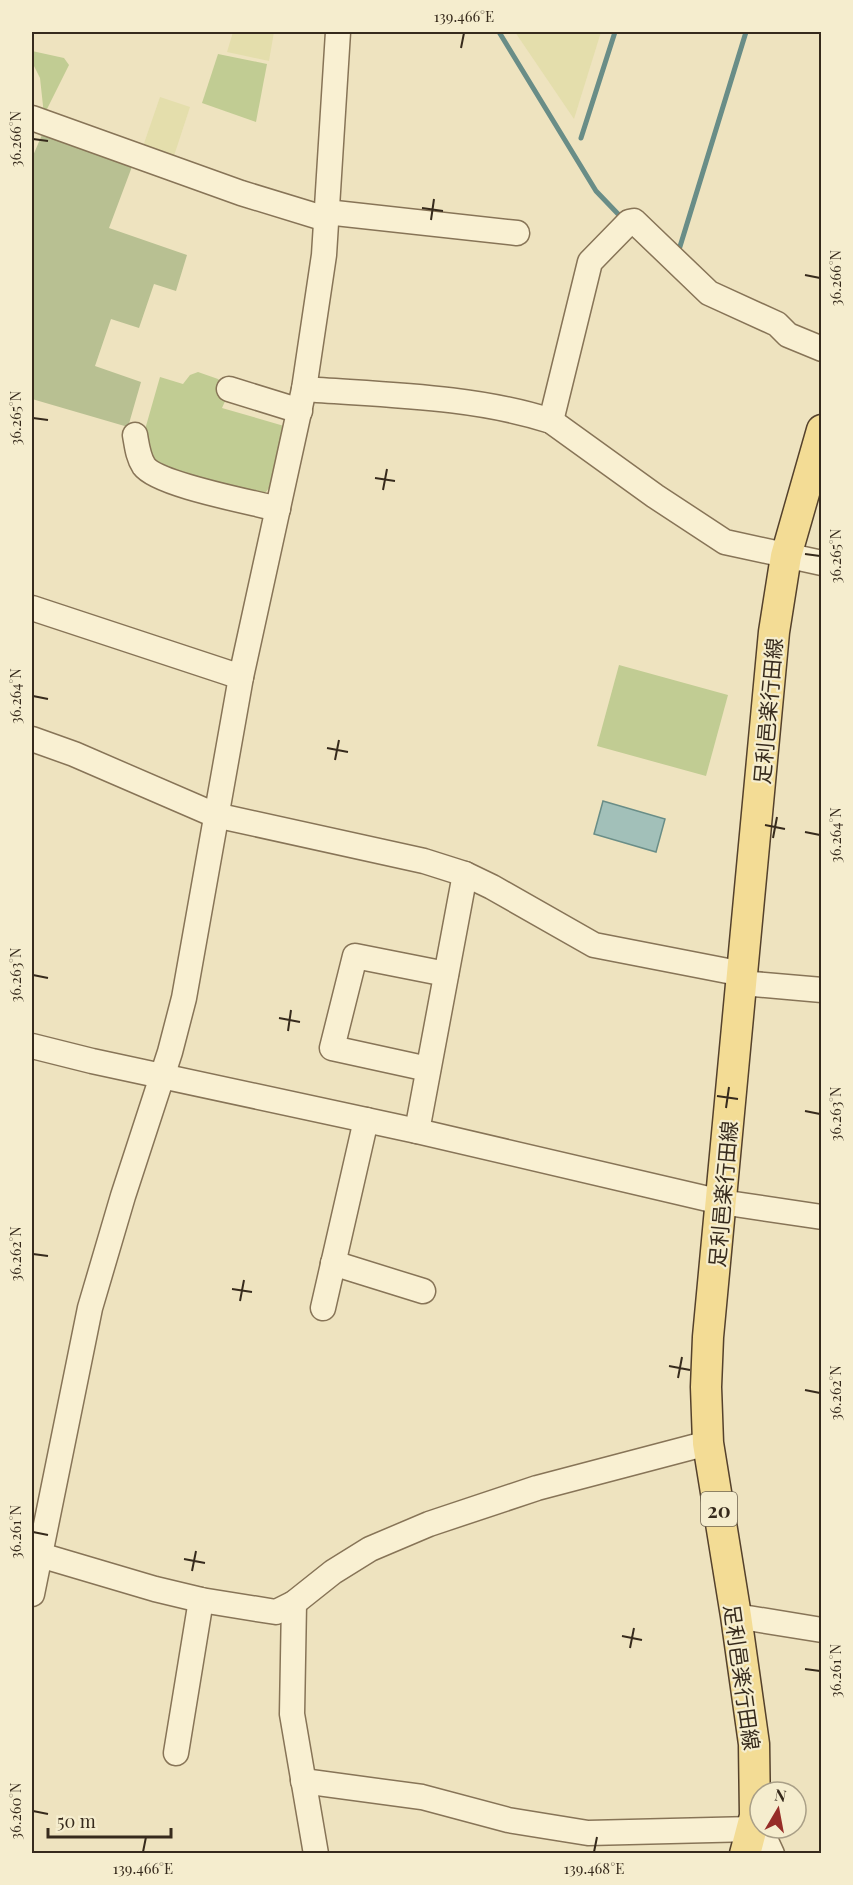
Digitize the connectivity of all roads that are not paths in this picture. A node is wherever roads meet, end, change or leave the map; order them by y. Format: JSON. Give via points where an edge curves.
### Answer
{"nodes":[{"id":1,"x":338,"y":32,"type":"edge"},
{"id":2,"x":32,"y":118,"type":"edge"},
{"id":3,"x":326,"y":216,"type":"junction"},
{"id":4,"x":517,"y":232,"type":"dead end"},
{"id":5,"x":822,"y":349,"type":"edge"},
{"id":6,"x":229,"y":389,"type":"dead end"},
{"id":7,"x":302,"y":400,"type":"junction"},
{"id":8,"x":551,"y":421,"type":"junction"},
{"id":9,"x":822,"y":430,"type":"edge"},
{"id":10,"x":135,"y":435,"type":"dead end"},
{"id":11,"x":278,"y":509,"type":"junction"},
{"id":12,"x":786,"y":556,"type":"junction"},
{"id":13,"x":822,"y":562,"type":"edge"},
{"id":14,"x":32,"y":608,"type":"edge"},
{"id":15,"x":241,"y":677,"type":"junction"},
{"id":16,"x":32,"y":739,"type":"edge"},
{"id":17,"x":215,"y":815,"type":"junction"},
{"id":18,"x":465,"y":874,"type":"junction"},
{"id":19,"x":446,"y":974,"type":"junction"},
{"id":20,"x":743,"y":979,"type":"junction"},
{"id":21,"x":822,"y":990,"type":"edge"},
{"id":22,"x":32,"y":1046,"type":"edge"},
{"id":23,"x":428,"y":1069,"type":"junction"},
{"id":24,"x":163,"y":1077,"type":"junction"},
{"id":25,"x":366,"y":1120,"type":"junction"},
{"id":26,"x":417,"y":1131,"type":"junction"},
{"id":27,"x":722,"y":1202,"type":"junction"},
{"id":28,"x":822,"y":1217,"type":"edge"},
{"id":29,"x":333,"y":1263,"type":"junction"},
{"id":30,"x":423,"y":1291,"type":"dead end"},
{"id":31,"x":323,"y":1308,"type":"dead end"},
{"id":32,"x":708,"y":1443,"type":"junction"},
{"id":33,"x":41,"y":1501,"type":"edge"},
{"id":34,"x":40,"y":1555,"type":"junction"},
{"id":35,"x":32,"y":1594,"type":"edge"},
{"id":36,"x":201,"y":1600,"type":"junction"},
{"id":37,"x":294,"y":1603,"type":"junction"},
{"id":38,"x":736,"y":1616,"type":"junction"},
{"id":39,"x":822,"y":1630,"type":"edge"},
{"id":40,"x":176,"y":1753,"type":"dead end"},
{"id":41,"x":754,"y":1780,"type":"edge"},
{"id":42,"x":303,"y":1781,"type":"junction"},
{"id":43,"x":748,"y":1832,"type":"edge"},
{"id":44,"x":762,"y":1840,"type":"edge"},
{"id":45,"x":589,"y":1843,"type":"edge"},
{"id":46,"x":316,"y":1854,"type":"edge"},
{"id":47,"x":772,"y":1854,"type":"edge"}],
"edges":[{"from":1,"to":3,"type":"street"},
{"from":2,"to":3,"type":"street","via":[[241,194]]},
{"from":3,"to":4,"type":"street"},
{"from":3,"to":7,"type":"street","via":[[324,255]]},
{"from":5,"to":8,"type":"street","via":[[709,293],[634,221],[629,222],[590,262]]},
{"from":6,"to":7,"type":"street"},
{"from":7,"to":8,"type":"street","via":[[439,399],[531,414]]},
{"from":7,"to":11,"type":"street"},
{"from":8,"to":12,"type":"street","via":[[725,542]]},
{"from":9,"to":12,"type":"main road","name":"足利邑楽行田線","number":"20"},
{"from":10,"to":11,"type":"street","via":[[138,455],[146,468],[168,481]]},
{"from":11,"to":15,"type":"street"},
{"from":12,"to":13,"type":"street"},
{"from":12,"to":20,"type":"main road","name":"足利邑楽行田線","number":"20","via":[[773,644]]},
{"from":14,"to":15,"type":"street"},
{"from":15,"to":17,"type":"street"},
{"from":16,"to":17,"type":"street"},
{"from":17,"to":18,"type":"street","via":[[424,861]]},
{"from":17,"to":24,"type":"street","via":[[184,998]]},
{"from":18,"to":19,"type":"street"},
{"from":18,"to":20,"type":"street","via":[[594,945]]},
{"from":19,"to":23,"type":"street"},
{"from":19,"to":23,"type":"street","via":[[355,956],[332,1048]]},
{"from":20,"to":21,"type":"street"},
{"from":20,"to":27,"type":"main road","name":"足利邑楽行田線","number":"20"},
{"from":22,"to":24,"type":"street"},
{"from":23,"to":26,"type":"street"},
{"from":24,"to":25,"type":"street"},
{"from":24,"to":33,"type":"street","via":[[90,1308]]},
{"from":25,"to":26,"type":"street"},
{"from":25,"to":29,"type":"street"},
{"from":26,"to":27,"type":"street"},
{"from":27,"to":28,"type":"street"},
{"from":27,"to":32,"type":"main road","name":"足利邑楽行田線","number":"20","via":[[708,1337]]},
{"from":29,"to":30,"type":"street"},
{"from":29,"to":31,"type":"street"},
{"from":32,"to":37,"type":"street","via":[[537,1488],[429,1524],[370,1550],[333,1572]]},
{"from":32,"to":38,"type":"main road","name":"足利邑楽行田線","number":"20"},
{"from":33,"to":34,"type":"street"},
{"from":34,"to":35,"type":"street"},
{"from":34,"to":36,"type":"street"},
{"from":36,"to":37,"type":"street","via":[[276,1612]]},
{"from":36,"to":40,"type":"street"},
{"from":37,"to":42,"type":"street","via":[[292,1714]]},
{"from":38,"to":39,"type":"street"},
{"from":38,"to":41,"type":"main road","name":"足利邑楽行田線","number":"20","via":[[754,1744]]},
{"from":42,"to":45,"type":"street","via":[[422,1797]]},
{"from":42,"to":46,"type":"street"},
{"from":43,"to":45,"type":"street"},
{"from":44,"to":47,"type":"street"}]}
